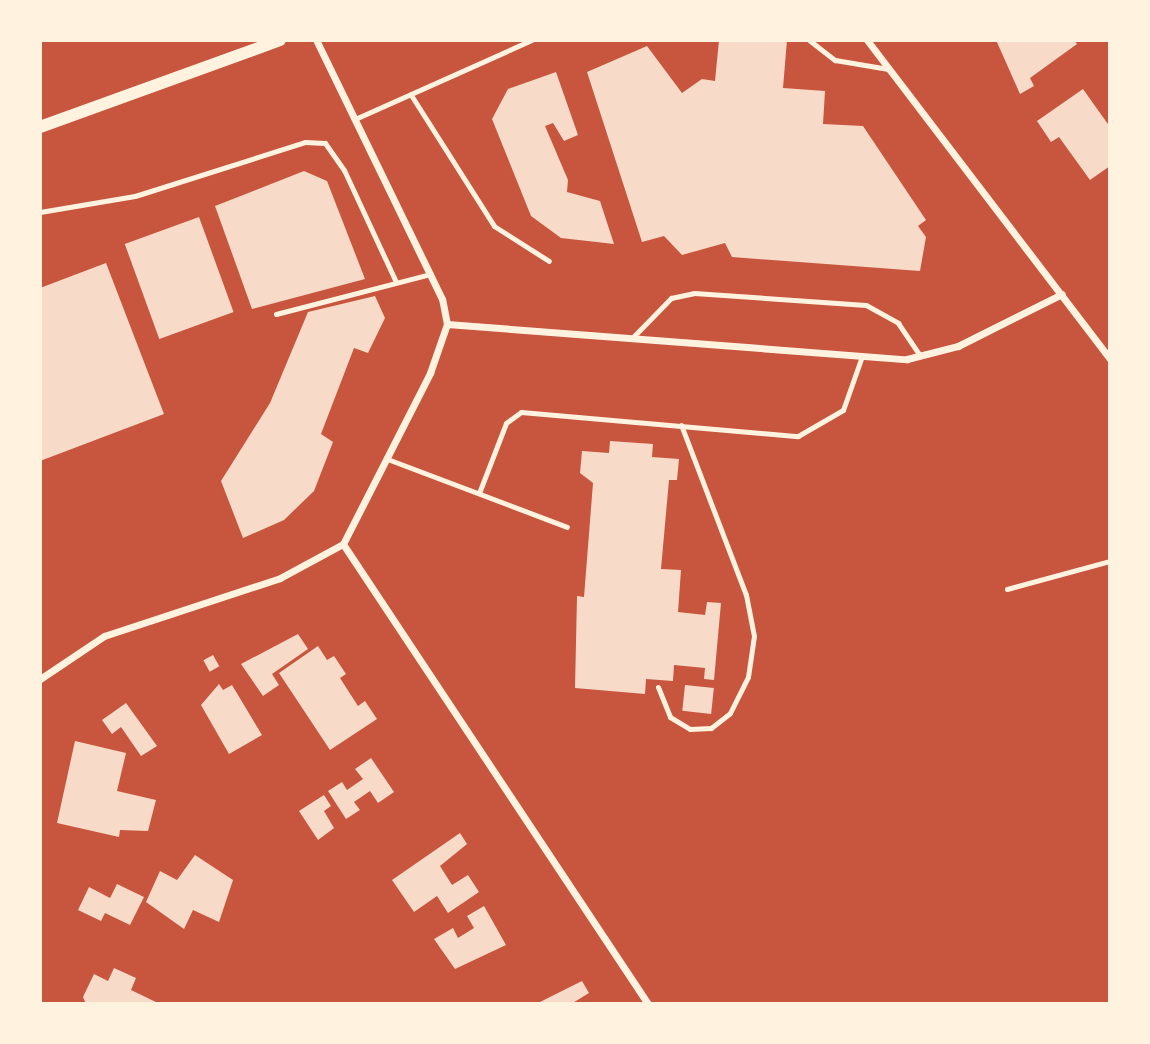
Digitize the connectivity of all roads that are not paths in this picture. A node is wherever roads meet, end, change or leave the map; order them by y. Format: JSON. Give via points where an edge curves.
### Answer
{"nodes":[{"id":1,"x":280,"y":40,"type":"edge"},
{"id":2,"x":316,"y":40,"type":"edge"},
{"id":3,"x":532,"y":40,"type":"edge"},
{"id":4,"x":809,"y":40,"type":"edge"},
{"id":5,"x":867,"y":40,"type":"edge"},
{"id":6,"x":890,"y":69,"type":"junction"},
{"id":7,"x":411,"y":95,"type":"junction"},
{"id":8,"x":355,"y":119,"type":"junction"},
{"id":9,"x":40,"y":127,"type":"edge"},
{"id":10,"x":40,"y":212,"type":"edge"},
{"id":11,"x":549,"y":261,"type":"dead end"},
{"id":12,"x":431,"y":274,"type":"junction"},
{"id":13,"x":396,"y":282,"type":"junction"},
{"id":14,"x":1062,"y":294,"type":"junction"},
{"id":15,"x":276,"y":314,"type":"dead end"},
{"id":16,"x":447,"y":324,"type":"junction"},
{"id":17,"x":632,"y":338,"type":"junction"},
{"id":18,"x":862,"y":356,"type":"junction"},
{"id":19,"x":921,"y":358,"type":"junction"},
{"id":20,"x":1110,"y":359,"type":"edge"},
{"id":21,"x":681,"y":425,"type":"junction"},
{"id":22,"x":390,"y":460,"type":"junction"},
{"id":23,"x":479,"y":493,"type":"junction"},
{"id":24,"x":567,"y":527,"type":"dead end"},
{"id":25,"x":344,"y":544,"type":"junction"},
{"id":26,"x":1110,"y":561,"type":"edge"},
{"id":27,"x":1007,"y":589,"type":"dead end"},
{"id":28,"x":40,"y":680,"type":"edge"},
{"id":29,"x":658,"y":687,"type":"dead end"},
{"id":30,"x":648,"y":1004,"type":"edge"}],
"edges":[{"from":1,"to":9,"type":"street"},
{"from":2,"to":8,"type":"street"},
{"from":3,"to":7,"type":"lane"},
{"from":4,"to":6,"type":"lane","via":[[835,60]]},
{"from":5,"to":6,"type":"street"},
{"from":6,"to":14,"type":"street"},
{"from":7,"to":8,"type":"lane"},
{"from":7,"to":11,"type":"lane","via":[[494,226]]},
{"from":8,"to":12,"type":"street"},
{"from":10,"to":13,"type":"lane","via":[[135,196],[305,142],[324,143],[344,170]]},
{"from":12,"to":13,"type":"lane"},
{"from":12,"to":16,"type":"street"},
{"from":13,"to":15,"type":"lane"},
{"from":14,"to":19,"type":"street"},
{"from":14,"to":20,"type":"street"},
{"from":16,"to":17,"type":"street"},
{"from":16,"to":22,"type":"street"},
{"from":17,"to":18,"type":"street"},
{"from":17,"to":19,"type":"lane","via":[[658,309],[681,295],[812,301],[877,308],[898,323]]},
{"from":18,"to":19,"type":"street"},
{"from":18,"to":21,"type":"lane","via":[[843,410],[804,434]]},
{"from":21,"to":23,"type":"lane","via":[[521,412],[506,423]]},
{"from":21,"to":29,"type":"lane","via":[[746,596],[754,636],[748,677],[730,713],[711,728],[690,729],[670,717]]},
{"from":22,"to":23,"type":"lane"},
{"from":22,"to":25,"type":"street"},
{"from":23,"to":24,"type":"lane"},
{"from":25,"to":28,"type":"street","via":[[280,578],[104,636]]},
{"from":25,"to":30,"type":"street"},
{"from":26,"to":27,"type":"lane"}]}
